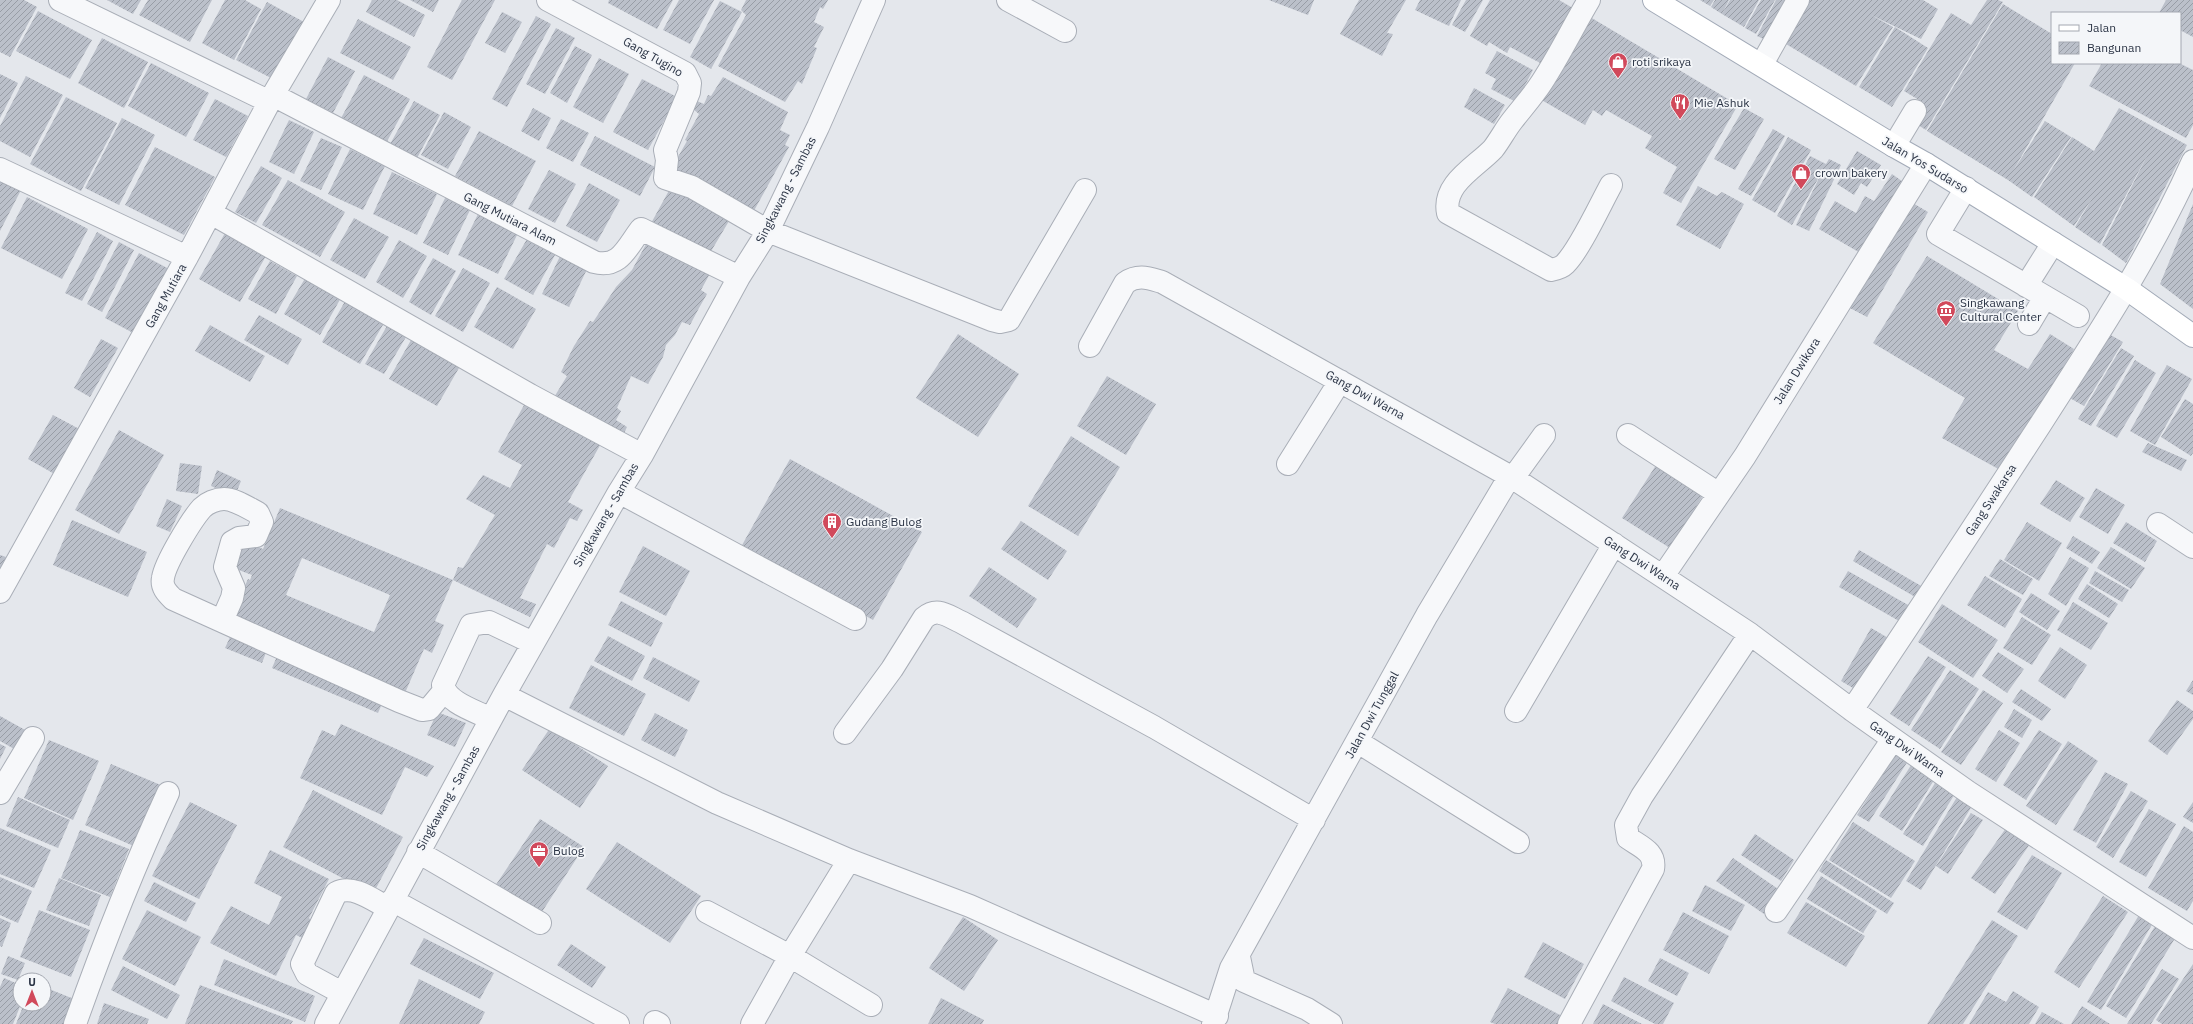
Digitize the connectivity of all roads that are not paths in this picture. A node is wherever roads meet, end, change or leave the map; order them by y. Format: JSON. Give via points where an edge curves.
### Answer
{"nodes":[{"id":1,"x":60,"y":0,"type":"edge"},
{"id":2,"x":329,"y":0,"type":"edge"},
{"id":3,"x":548,"y":0,"type":"edge"},
{"id":4,"x":874,"y":0,"type":"edge"},
{"id":5,"x":1008,"y":0,"type":"edge"},
{"id":6,"x":1589,"y":0,"type":"edge"},
{"id":7,"x":1654,"y":0,"type":"edge"},
{"id":8,"x":1798,"y":0,"type":"edge"},
{"id":9,"x":1065,"y":31,"type":"dead end"},
{"id":10,"x":1762,"y":64,"type":"junction"},
{"id":11,"x":271,"y":99,"type":"junction"},
{"id":12,"x":1914,"y":111,"type":"dead end"},
{"id":13,"x":1894,"y":146,"type":"junction"},
{"id":14,"x":2193,"y":161,"type":"edge"},
{"id":15,"x":1926,"y":164,"type":"junction"},
{"id":16,"x":0,"y":169,"type":"edge"},
{"id":17,"x":1611,"y":185,"type":"dead end"},
{"id":18,"x":1966,"y":188,"type":"junction"},
{"id":19,"x":1085,"y":190,"type":"dead end"},
{"id":20,"x":211,"y":213,"type":"junction"},
{"id":21,"x":768,"y":231,"type":"junction"},
{"id":22,"x":2053,"y":243,"type":"junction"},
{"id":23,"x":187,"y":257,"type":"junction"},
{"id":24,"x":739,"y":277,"type":"junction"},
{"id":25,"x":2026,"y":286,"type":"junction"},
{"id":26,"x":2127,"y":289,"type":"junction"},
{"id":27,"x":2045,"y":297,"type":"junction"},
{"id":28,"x":2078,"y":316,"type":"dead end"},
{"id":29,"x":2029,"y":324,"type":"dead end"},
{"id":30,"x":2193,"y":336,"type":"edge"},
{"id":31,"x":1090,"y":346,"type":"dead end"},
{"id":32,"x":1340,"y":381,"type":"junction"},
{"id":33,"x":1544,"y":435,"type":"dead end"},
{"id":34,"x":1628,"y":435,"type":"dead end"},
{"id":35,"x":642,"y":455,"type":"junction"},
{"id":36,"x":1288,"y":464,"type":"dead end"},
{"id":37,"x":1511,"y":477,"type":"junction"},
{"id":38,"x":619,"y":492,"type":"junction"},
{"id":39,"x":1719,"y":494,"type":"junction"},
{"id":40,"x":2158,"y":524,"type":"dead end"},
{"id":41,"x":1614,"y":544,"type":"junction"},
{"id":42,"x":2193,"y":547,"type":"edge"},
{"id":43,"x":1663,"y":576,"type":"junction"},
{"id":44,"x":0,"y":592,"type":"edge"},
{"id":45,"x":855,"y":619,"type":"dead end"},
{"id":46,"x":222,"y":621,"type":"junction"},
{"id":47,"x":1750,"y":634,"type":"junction"},
{"id":48,"x":533,"y":643,"type":"junction"},
{"id":49,"x":444,"y":691,"type":"junction"},
{"id":50,"x":504,"y":695,"type":"junction"},
{"id":51,"x":1852,"y":710,"type":"junction"},
{"id":52,"x":1516,"y":711,"type":"dead end"},
{"id":53,"x":491,"y":719,"type":"junction"},
{"id":54,"x":845,"y":733,"type":"dead end"},
{"id":55,"x":33,"y":738,"type":"dead end"},
{"id":56,"x":1893,"y":739,"type":"junction"},
{"id":57,"x":1358,"y":742,"type":"junction"},
{"id":58,"x":0,"y":793,"type":"edge"},
{"id":59,"x":168,"y":793,"type":"dead end"},
{"id":60,"x":1314,"y":820,"type":"junction"},
{"id":61,"x":1518,"y":842,"type":"dead end"},
{"id":62,"x":418,"y":852,"type":"junction"},
{"id":63,"x":849,"y":860,"type":"junction"},
{"id":64,"x":390,"y":904,"type":"junction"},
{"id":65,"x":1776,"y":911,"type":"dead end"},
{"id":66,"x":707,"y":912,"type":"dead end"},
{"id":67,"x":540,"y":923,"type":"dead end"},
{"id":68,"x":2193,"y":938,"type":"edge"},
{"id":69,"x":790,"y":956,"type":"junction"},
{"id":70,"x":1239,"y":957,"type":"junction"},
{"id":71,"x":1244,"y":981,"type":"junction"},
{"id":72,"x":342,"y":993,"type":"junction"},
{"id":73,"x":871,"y":1005,"type":"dead end"},
{"id":74,"x":1216,"y":1016,"type":"edge"},
{"id":75,"x":607,"y":1021,"type":"edge"},
{"id":76,"x":75,"y":1024,"type":"edge"},
{"id":77,"x":326,"y":1024,"type":"edge"},
{"id":78,"x":752,"y":1024,"type":"edge"},
{"id":79,"x":1331,"y":1024,"type":"edge"},
{"id":80,"x":1569,"y":1024,"type":"edge"}],
"edges":[{"from":1,"to":11,"type":"street"},
{"from":2,"to":11,"type":"street","name":"Gang Mutiara"},
{"from":3,"to":21,"type":"street","name":"Gang Tugino","via":[[685,73],[690,83],[689,92],[665,150],[665,178],[692,187]]},
{"from":4,"to":21,"type":"street","name":"Singkawang - Sambas","via":[[818,127]]},
{"from":5,"to":9,"type":"street"},
{"from":6,"to":17,"type":"street","via":[[1541,83],[1502,138],[1465,174],[1450,193],[1448,213],[1551,270],[1558,269],[1565,264],[1579,243]]},
{"from":7,"to":10,"type":"main road","name":"Jalan Yos Sudarso"},
{"from":8,"to":10,"type":"street"},
{"from":10,"to":13,"type":"main road","name":"Jalan Yos Sudarso"},
{"from":11,"to":20,"type":"street","name":"Gang Mutiara"},
{"from":11,"to":24,"type":"street","name":"Gang Mutiara Alam","via":[[594,262],[605,265],[617,260],[641,229]]},
{"from":12,"to":13,"type":"street"},
{"from":13,"to":15,"type":"main road","name":"Jalan Yos Sudarso"},
{"from":14,"to":26,"type":"street","name":"Gang Swakarsa"},
{"from":15,"to":18,"type":"main road","name":"Jalan Yos Sudarso"},
{"from":15,"to":39,"type":"street","name":"Jalan Dwikora"},
{"from":16,"to":23,"type":"street"},
{"from":18,"to":22,"type":"main road","name":"Jalan Yos Sudarso"},
{"from":18,"to":25,"type":"street","via":[[1938,234]]},
{"from":19,"to":21,"type":"street","via":[[1009,320],[1000,322]]},
{"from":20,"to":23,"type":"street","name":"Gang Mutiara"},
{"from":20,"to":35,"type":"street","via":[[516,387]]},
{"from":21,"to":24,"type":"street","name":"Singkawang - Sambas"},
{"from":22,"to":25,"type":"street"},
{"from":22,"to":26,"type":"main road","name":"Jalan Yos Sudarso"},
{"from":23,"to":44,"type":"street","name":"Gang Mutiara"},
{"from":24,"to":35,"type":"street","name":"Singkawang - Sambas"},
{"from":25,"to":27,"type":"street"},
{"from":26,"to":30,"type":"main road","name":"Jalan Yos Sudarso"},
{"from":26,"to":51,"type":"street","name":"Gang Swakarsa","via":[[1919,612]]},
{"from":27,"to":28,"type":"street"},
{"from":27,"to":29,"type":"street"},
{"from":31,"to":32,"type":"street","name":"Gang Dwi Warna","via":[[1125,283],[1134,277],[1145,277],[1162,282]]},
{"from":32,"to":36,"type":"street"},
{"from":32,"to":37,"type":"street","name":"Gang Dwi Warna"},
{"from":33,"to":37,"type":"street","name":"Jalan Dwi Tunggal"},
{"from":34,"to":39,"type":"street"},
{"from":35,"to":38,"type":"street","name":"Singkawang - Sambas"},
{"from":37,"to":41,"type":"street","name":"Gang Dwi Warna"},
{"from":37,"to":57,"type":"street","name":"Jalan Dwi Tunggal","via":[[1427,615]]},
{"from":38,"to":45,"type":"street"},
{"from":38,"to":48,"type":"street","name":"Singkawang - Sambas"},
{"from":39,"to":43,"type":"street","name":"Jalan Dwikora"},
{"from":40,"to":42,"type":"street"},
{"from":41,"to":43,"type":"street","name":"Gang Dwi Warna"},
{"from":41,"to":52,"type":"street"},
{"from":43,"to":47,"type":"street","name":"Gang Dwi Warna"},
{"from":46,"to":46,"type":"street","via":[[173,599],[164,590],[163,578],[187,527],[203,507],[213,501],[225,499],[258,513],[262,522],[256,536],[239,538],[232,542],[225,567],[234,588]]},
{"from":46,"to":49,"type":"street","via":[[422,710],[429,709]]},
{"from":47,"to":51,"type":"street","name":"Gang Dwi Warna"},
{"from":47,"to":80,"type":"street","via":[[1642,796],[1626,825],[1628,838],[1652,855],[1655,862],[1653,869]]},
{"from":48,"to":49,"type":"street","via":[[489,622],[471,624],[443,685]]},
{"from":48,"to":50,"type":"street","name":"Singkawang - Sambas"},
{"from":49,"to":53,"type":"street","via":[[450,697]]},
{"from":50,"to":53,"type":"street","name":"Singkawang - Sambas"},
{"from":50,"to":63,"type":"street","via":[[717,803]]},
{"from":51,"to":56,"type":"street","name":"Gang Dwi Warna"},
{"from":53,"to":62,"type":"street","name":"Singkawang - Sambas"},
{"from":54,"to":60,"type":"street","via":[[892,669],[924,618],[931,612],[937,612],[1154,727]]},
{"from":55,"to":58,"type":"street"},
{"from":56,"to":65,"type":"street"},
{"from":56,"to":68,"type":"street","name":"Gang Dwi Warna","via":[[1968,792]]},
{"from":57,"to":60,"type":"street","name":"Jalan Dwi Tunggal"},
{"from":57,"to":61,"type":"street"},
{"from":59,"to":76,"type":"street","via":[[130,877]]},
{"from":60,"to":70,"type":"street","name":"Jalan Dwi Tunggal"},
{"from":62,"to":64,"type":"street","name":"Singkawang - Sambas"},
{"from":62,"to":67,"type":"street"},
{"from":63,"to":69,"type":"street"},
{"from":63,"to":74,"type":"street","via":[[970,906]]},
{"from":64,"to":72,"type":"street","name":"Singkawang - Sambas"},
{"from":64,"to":72,"type":"street","via":[[352,890],[336,893],[302,964],[306,974]]},
{"from":64,"to":75,"type":"street"},
{"from":66,"to":69,"type":"street"},
{"from":69,"to":73,"type":"street"},
{"from":69,"to":78,"type":"street"},
{"from":70,"to":71,"type":"street"},
{"from":70,"to":74,"type":"street","name":"Jalan Dwi Tunggal","via":[[1224,983]]},
{"from":71,"to":74,"type":"street","via":[[1229,1003]]},
{"from":71,"to":79,"type":"street","via":[[1307,1009]]},
{"from":72,"to":77,"type":"street","name":"Singkawang - Sambas"}]}
